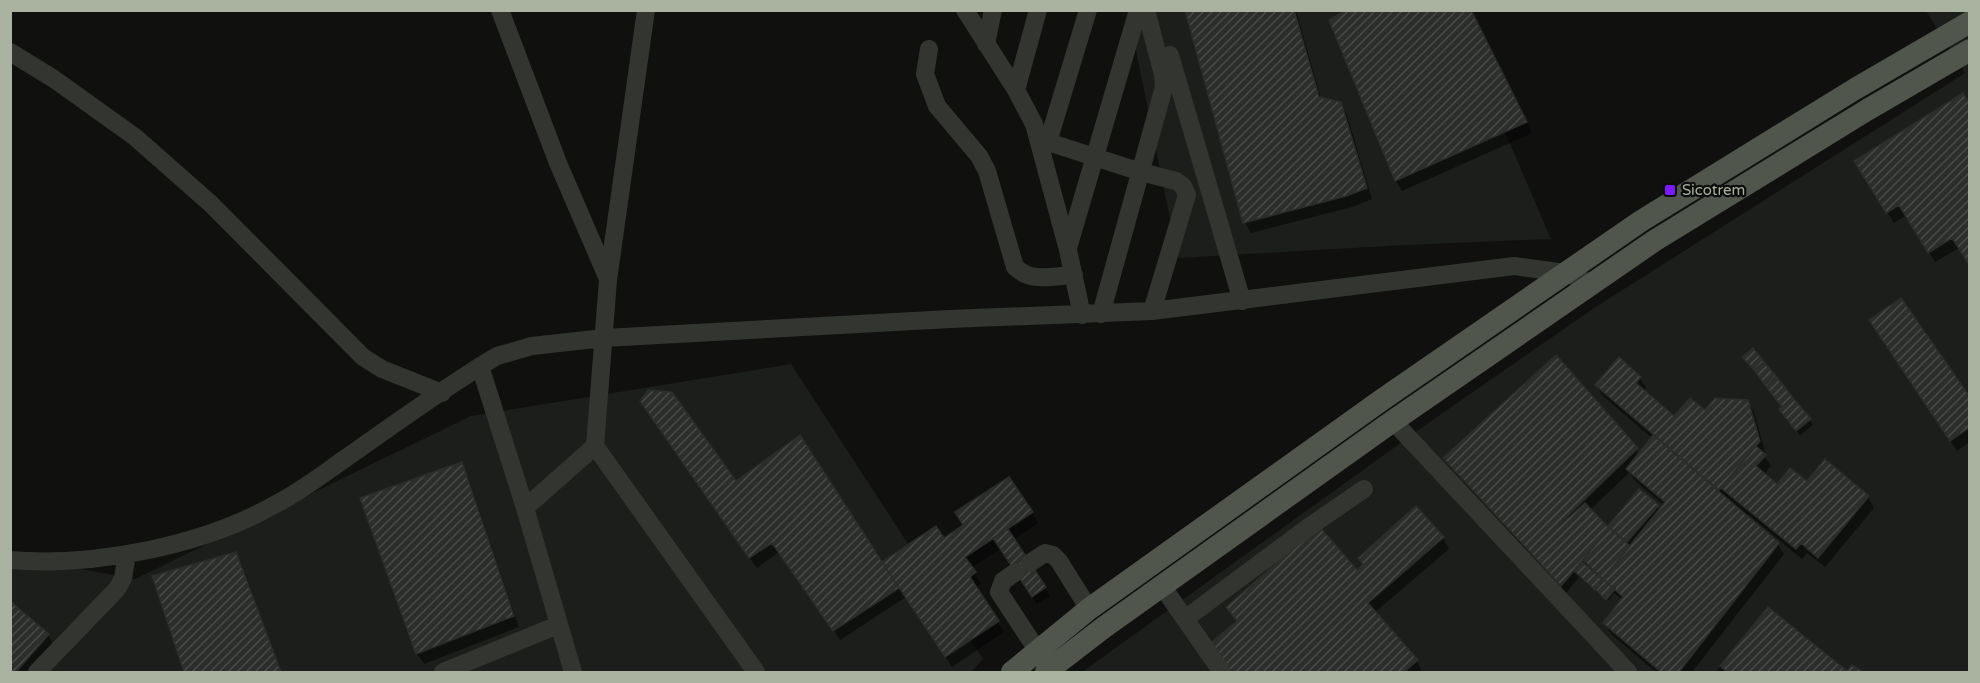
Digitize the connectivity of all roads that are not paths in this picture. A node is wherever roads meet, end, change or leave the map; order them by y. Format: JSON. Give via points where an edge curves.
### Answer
{"nodes":[{"id":1,"x":500,"y":10,"type":"edge"},
{"id":2,"x":646,"y":10,"type":"edge"},
{"id":3,"x":965,"y":10,"type":"edge"},
{"id":4,"x":993,"y":10,"type":"edge"},
{"id":5,"x":1038,"y":10,"type":"edge"},
{"id":6,"x":1088,"y":10,"type":"edge"},
{"id":7,"x":1138,"y":10,"type":"edge"},
{"id":8,"x":1146,"y":10,"type":"edge"},
{"id":9,"x":1158,"y":10,"type":"edge"},
{"id":10,"x":1970,"y":22,"type":"edge"},
{"id":11,"x":986,"y":44,"type":"junction"},
{"id":12,"x":929,"y":49,"type":"dead end"},
{"id":13,"x":10,"y":52,"type":"edge"},
{"id":14,"x":1969,"y":53,"type":"edge"},
{"id":15,"x":1016,"y":90,"type":"junction"},
{"id":16,"x":1043,"y":139,"type":"junction"},
{"id":17,"x":1095,"y":156,"type":"junction"},
{"id":18,"x":1141,"y":172,"type":"junction"},
{"id":19,"x":1068,"y":249,"type":"junction"},
{"id":20,"x":1566,"y":273,"type":"junction"},
{"id":21,"x":1074,"y":275,"type":"junction"},
{"id":22,"x":608,"y":280,"type":"junction"},
{"id":23,"x":1592,"y":284,"type":"junction"},
{"id":24,"x":1242,"y":301,"type":"junction"},
{"id":25,"x":1152,"y":311,"type":"junction"},
{"id":26,"x":1101,"y":314,"type":"junction"},
{"id":27,"x":1082,"y":315,"type":"junction"},
{"id":28,"x":604,"y":338,"type":"junction"},
{"id":29,"x":480,"y":366,"type":"junction"},
{"id":30,"x":442,"y":393,"type":"junction"},
{"id":31,"x":1393,"y":421,"type":"junction"},
{"id":32,"x":595,"y":446,"type":"junction"},
{"id":33,"x":1364,"y":489,"type":"dead end"},
{"id":34,"x":525,"y":508,"type":"junction"},
{"id":35,"x":127,"y":554,"type":"junction"},
{"id":36,"x":10,"y":560,"type":"edge"},
{"id":37,"x":1162,"y":586,"type":"junction"},
{"id":38,"x":1089,"y":609,"type":"junction"},
{"id":39,"x":1185,"y":618,"type":"junction"},
{"id":40,"x":558,"y":625,"type":"junction"},
{"id":41,"x":1037,"y":650,"type":"junction"},
{"id":42,"x":37,"y":672,"type":"edge"},
{"id":43,"x":443,"y":672,"type":"edge"},
{"id":44,"x":573,"y":672,"type":"edge"},
{"id":45,"x":756,"y":672,"type":"edge"},
{"id":46,"x":1012,"y":672,"type":"edge"},
{"id":47,"x":1046,"y":672,"type":"edge"},
{"id":48,"x":1222,"y":672,"type":"edge"},
{"id":49,"x":1628,"y":672,"type":"edge"}],
"edges":[{"from":1,"to":22,"type":"street"},
{"from":2,"to":22,"type":"street"},
{"from":3,"to":11,"type":"street"},
{"from":4,"to":11,"type":"street"},
{"from":5,"to":15,"type":"street"},
{"from":6,"to":16,"type":"street"},
{"from":7,"to":17,"type":"street"},
{"from":8,"to":18,"type":"street","via":[[1164,87]]},
{"from":9,"to":24,"type":"street"},
{"from":10,"to":20,"type":"main road","via":[[1641,221]]},
{"from":11,"to":15,"type":"street"},
{"from":12,"to":21,"type":"street","via":[[925,74],[937,106],[987,171],[1015,267],[1032,278]]},
{"from":13,"to":30,"type":"street","via":[[135,137],[211,204],[363,357],[382,369]]},
{"from":14,"to":23,"type":"main road","via":[[1867,110]]},
{"from":15,"to":16,"type":"street"},
{"from":16,"to":17,"type":"street"},
{"from":16,"to":19,"type":"street"},
{"from":17,"to":18,"type":"street"},
{"from":17,"to":19,"type":"street"},
{"from":18,"to":25,"type":"street","via":[[1176,181],[1187,195]]},
{"from":18,"to":26,"type":"street"},
{"from":19,"to":21,"type":"street"},
{"from":20,"to":23,"type":"street"},
{"from":20,"to":24,"type":"street","via":[[1514,266]]},
{"from":20,"to":38,"type":"main road"},
{"from":21,"to":27,"type":"street"},
{"from":22,"to":28,"type":"street"},
{"from":23,"to":31,"type":"main road"},
{"from":24,"to":25,"type":"street"},
{"from":25,"to":26,"type":"street"},
{"from":26,"to":27,"type":"street"},
{"from":27,"to":28,"type":"street"},
{"from":28,"to":29,"type":"street","via":[[532,346],[497,356]]},
{"from":28,"to":32,"type":"street"},
{"from":29,"to":30,"type":"street"},
{"from":29,"to":34,"type":"street"},
{"from":30,"to":35,"type":"street","via":[[274,506],[199,536]]},
{"from":31,"to":37,"type":"main road"},
{"from":31,"to":49,"type":"street"},
{"from":32,"to":34,"type":"street"},
{"from":32,"to":45,"type":"street"},
{"from":33,"to":39,"type":"street"},
{"from":34,"to":40,"type":"street"},
{"from":35,"to":36,"type":"street","via":[[49,562]]},
{"from":35,"to":42,"type":"street","via":[[117,589]]},
{"from":37,"to":39,"type":"street"},
{"from":37,"to":47,"type":"main road"},
{"from":38,"to":41,"type":"main road"},
{"from":38,"to":41,"type":"street","via":[[1053,555],[1046,554],[1003,581],[999,592]]},
{"from":39,"to":48,"type":"street"},
{"from":40,"to":43,"type":"street"},
{"from":40,"to":44,"type":"street"},
{"from":41,"to":46,"type":"main road"}]}
